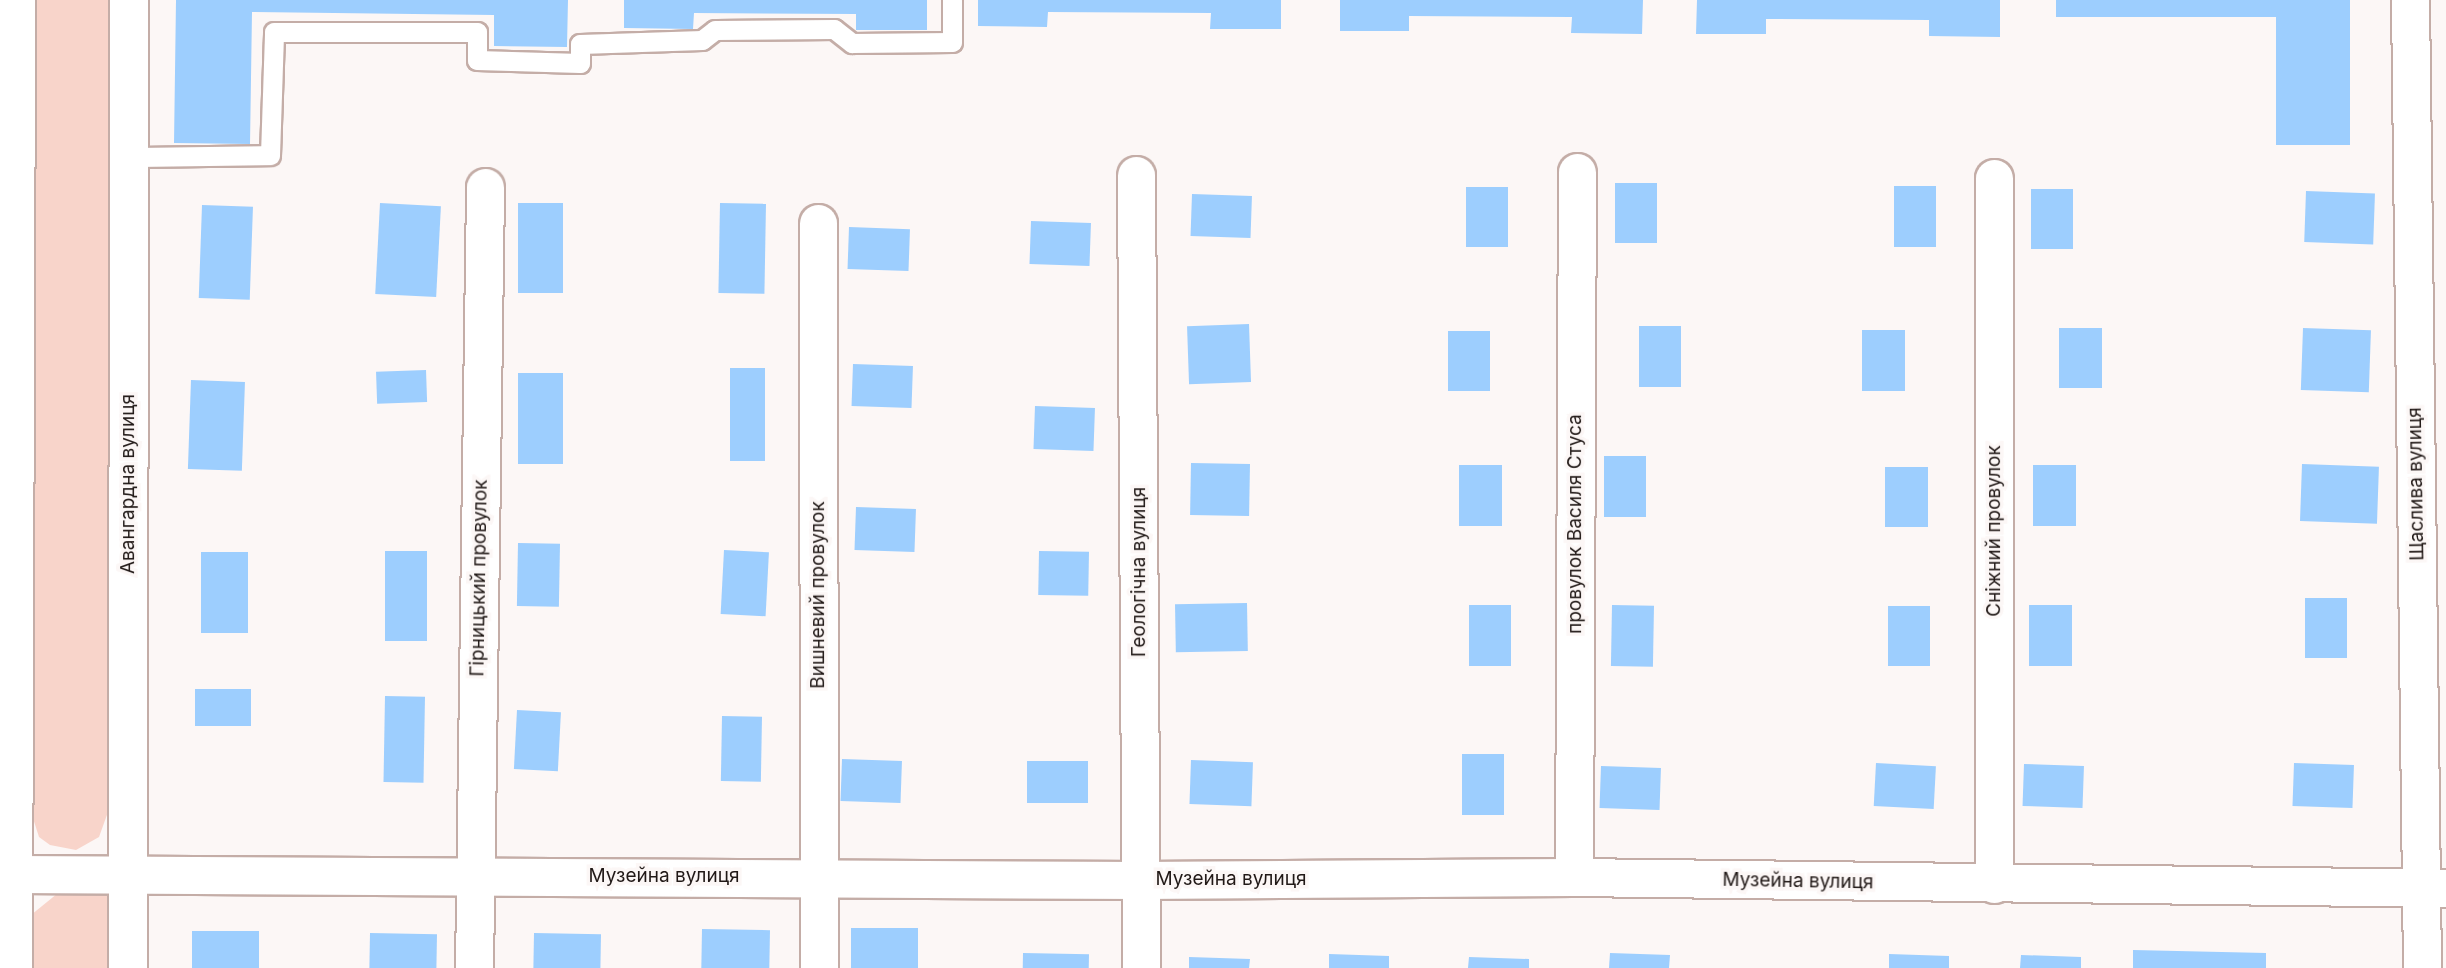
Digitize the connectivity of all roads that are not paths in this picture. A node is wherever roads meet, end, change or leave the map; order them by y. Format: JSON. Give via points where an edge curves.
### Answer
{"nodes":[{"id":1,"x":16,"y":0,"type":"edge"},
{"id":2,"x":129,"y":0,"type":"edge"},
{"id":3,"x":952,"y":0,"type":"edge"},
{"id":4,"x":2410,"y":0,"type":"edge"},
{"id":5,"x":129,"y":158,"type":"junction"},
{"id":6,"x":1577,"y":172,"type":"dead end"},
{"id":7,"x":1136,"y":175,"type":"dead end"},
{"id":8,"x":1994,"y":178,"type":"dead end"},
{"id":9,"x":485,"y":187,"type":"dead end"},
{"id":10,"x":818,"y":223,"type":"dead end"},
{"id":11,"x":16,"y":874,"type":"junction"},
{"id":12,"x":128,"y":874,"type":"junction"},
{"id":13,"x":475,"y":876,"type":"junction"},
{"id":14,"x":818,"y":876,"type":"junction"},
{"id":15,"x":1574,"y":877,"type":"junction"},
{"id":16,"x":1141,"y":880,"type":"junction"},
{"id":17,"x":1994,"y":884,"type":"junction"},
{"id":18,"x":2434,"y":888,"type":"edge"},
{"id":19,"x":13,"y":968,"type":"edge"},
{"id":20,"x":128,"y":968,"type":"edge"},
{"id":21,"x":474,"y":968,"type":"edge"},
{"id":22,"x":819,"y":968,"type":"edge"},
{"id":23,"x":1142,"y":968,"type":"edge"},
{"id":24,"x":2422,"y":968,"type":"edge"}],
"edges":[{"from":1,"to":11,"type":"street"},
{"from":2,"to":5,"type":"street","name":"Авангардна вулиця"},
{"from":3,"to":5,"type":"lane","via":[[952,43],[852,43],[834,29],[715,30],[702,40],[580,44],[580,62],[477,61],[477,32],[274,32],[270,155]]},
{"from":4,"to":18,"type":"street","name":"Щаслива вулиця"},
{"from":5,"to":12,"type":"street","name":"Авангардна вулиця"},
{"from":6,"to":15,"type":"street","name":"провулок Василя Стуса"},
{"from":7,"to":16,"type":"street","name":"Геологічна вулиця"},
{"from":8,"to":17,"type":"street","name":"Сніжний провулок"},
{"from":9,"to":13,"type":"street","name":"Гірницький провулок"},
{"from":10,"to":14,"type":"street","name":"Вишневий провулок"},
{"from":11,"to":12,"type":"street","name":"Музейна вулиця"},
{"from":11,"to":19,"type":"street"},
{"from":12,"to":13,"type":"street","name":"Музейна вулиця"},
{"from":12,"to":20,"type":"street","name":"Авангардна вулиця"},
{"from":13,"to":14,"type":"street","name":"Музейна вулиця"},
{"from":13,"to":21,"type":"street","name":"Гірницький провулок"},
{"from":14,"to":16,"type":"street","name":"Музейна вулиця"},
{"from":14,"to":22,"type":"street","name":"Вишневий провулок"},
{"from":15,"to":16,"type":"street","name":"Музейна вулиця"},
{"from":15,"to":17,"type":"street","name":"Музейна вулиця"},
{"from":16,"to":23,"type":"street","name":"Геологічна вулиця"},
{"from":17,"to":18,"type":"street","name":"Музейна вулиця"},
{"from":18,"to":24,"type":"street","name":"Щаслива вулиця"}]}
